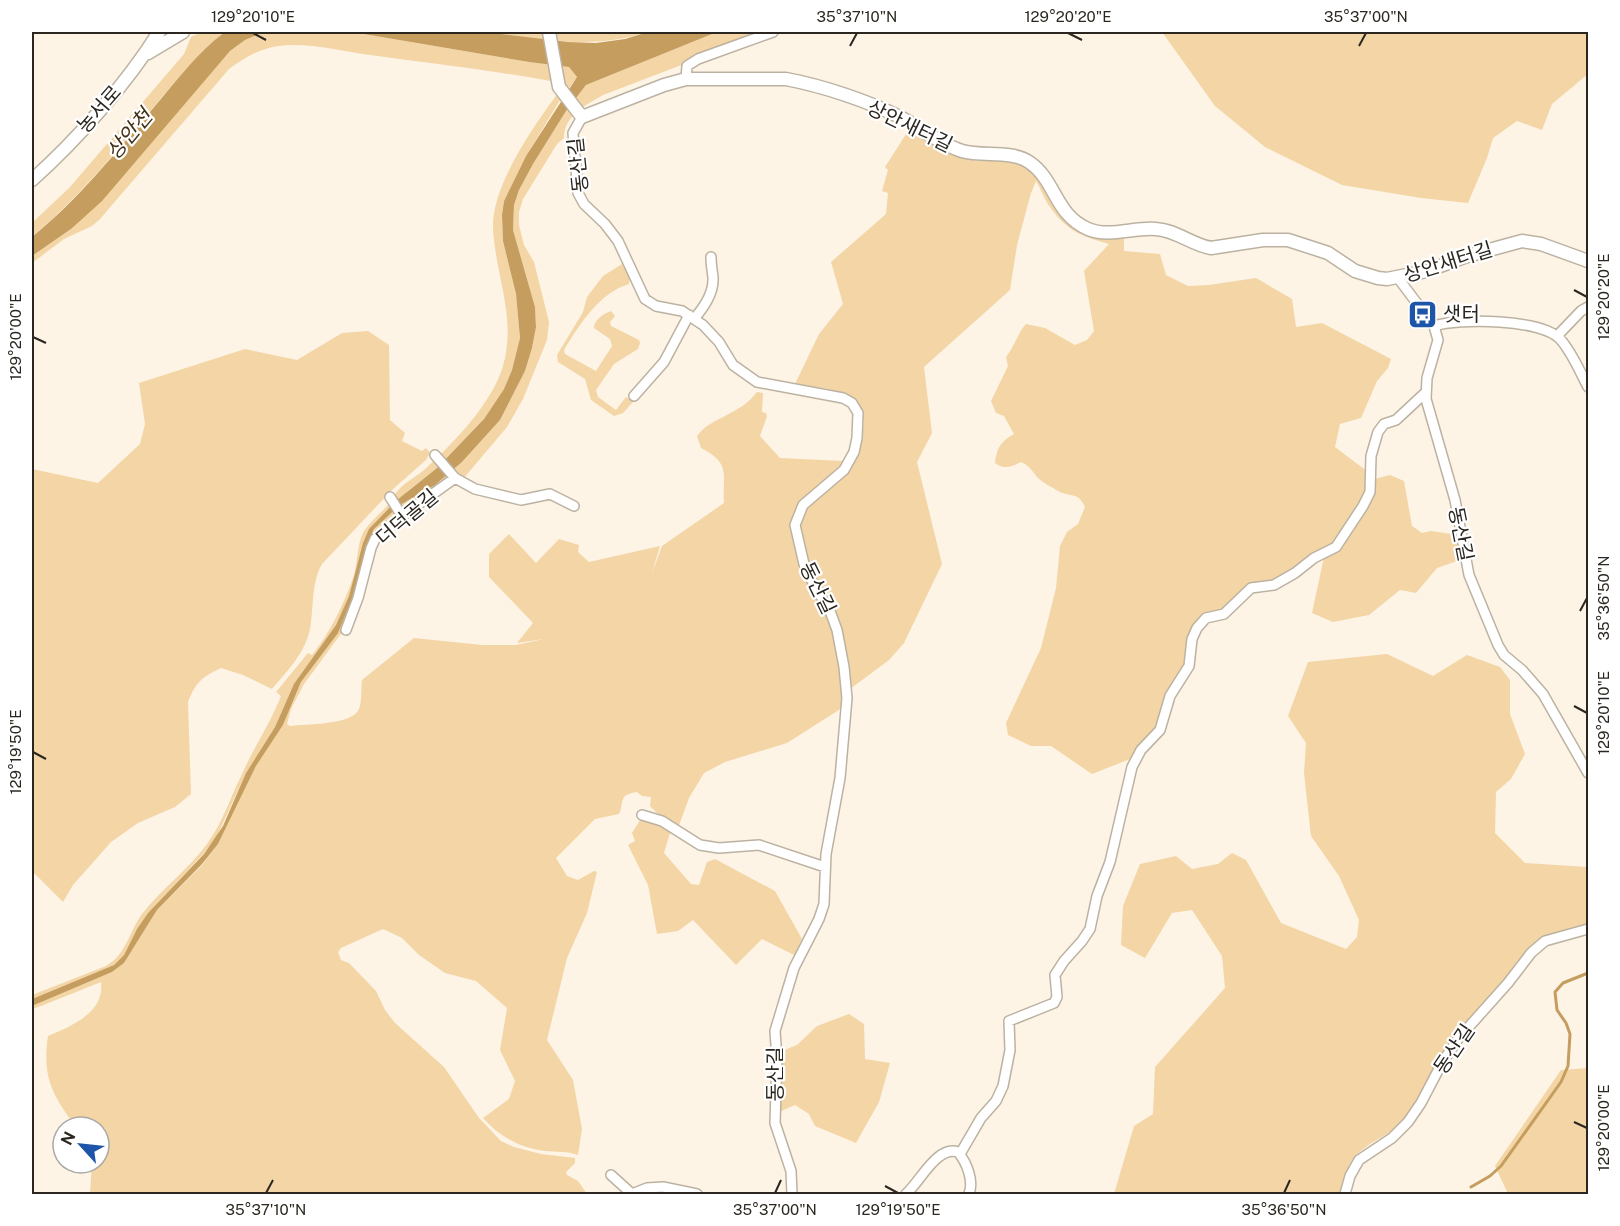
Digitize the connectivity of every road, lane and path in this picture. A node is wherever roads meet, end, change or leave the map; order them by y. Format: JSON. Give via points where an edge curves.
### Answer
{"nodes":[{"id":1,"x":159,"y":32,"type":"edge"},
{"id":2,"x":183,"y":32,"type":"edge"},
{"id":3,"x":549,"y":32,"type":"edge"},
{"id":4,"x":773,"y":32,"type":"edge"},
{"id":5,"x":138,"y":62,"type":"junction"},
{"id":6,"x":686,"y":79,"type":"junction"},
{"id":7,"x":580,"y":115,"type":"junction"},
{"id":8,"x":32,"y":180,"type":"edge"},
{"id":9,"x":711,"y":257,"type":"dead end"},
{"id":10,"x":1588,"y":261,"type":"edge"},
{"id":11,"x":1398,"y":278,"type":"junction"},
{"id":12,"x":1588,"y":307,"type":"edge"},
{"id":13,"x":691,"y":317,"type":"junction"},
{"id":14,"x":1434,"y":326,"type":"junction"},
{"id":15,"x":1557,"y":336,"type":"junction"},
{"id":16,"x":1588,"y":387,"type":"edge"},
{"id":17,"x":1425,"y":393,"type":"junction"},
{"id":18,"x":634,"y":396,"type":"dead end"},
{"id":19,"x":437,"y":456,"type":"dead end"},
{"id":20,"x":454,"y":477,"type":"junction"},
{"id":21,"x":391,"y":498,"type":"dead end"},
{"id":22,"x":574,"y":506,"type":"dead end"},
{"id":23,"x":401,"y":514,"type":"junction"},
{"id":24,"x":346,"y":630,"type":"dead end"},
{"id":25,"x":1588,"y":773,"type":"edge"},
{"id":26,"x":642,"y":815,"type":"dead end"},
{"id":27,"x":825,"y":867,"type":"junction"},
{"id":28,"x":1588,"y":930,"type":"edge"},
{"id":29,"x":960,"y":1154,"type":"junction"},
{"id":30,"x":611,"y":1175,"type":"dead end"},
{"id":31,"x":697,"y":1194,"type":"edge"},
{"id":32,"x":792,"y":1194,"type":"edge"},
{"id":33,"x":906,"y":1194,"type":"edge"},
{"id":34,"x":969,"y":1194,"type":"edge"},
{"id":35,"x":1345,"y":1194,"type":"edge"}],
"edges":[{"from":1,"to":5,"type":"street","name":"농서로"},
{"from":2,"to":5,"type":"street"},
{"from":3,"to":7,"type":"street","via":[[559,86]]},
{"from":4,"to":6,"type":"street","via":[[698,59],[686,68]]},
{"from":5,"to":8,"type":"street","name":"농서로","via":[[82,130]]},
{"from":6,"to":7,"type":"street","name":"상안새터길"},
{"from":6,"to":11,"type":"street","name":"상안새터길","via":[[801,82],[883,110],[961,150],[1024,160],[1042,174],[1069,216],[1090,230],[1164,230],[1211,248],[1288,240],[1328,253],[1366,275]]},
{"from":7,"to":13,"type":"street","name":"동산길","via":[[573,139],[581,200],[618,241],[645,298],[656,306],[677,309]]},
{"from":9,"to":13,"type":"street","via":[[710,293],[703,308]]},
{"from":10,"to":11,"type":"street","name":"상안새터길","via":[[1522,241]]},
{"from":11,"to":14,"type":"street"},
{"from":12,"to":15,"type":"street"},
{"from":13,"to":18,"type":"street","via":[[664,362]]},
{"from":13,"to":27,"type":"street","name":"동산길","via":[[712,334],[733,365],[752,379],[770,386],[843,398],[858,413],[857,438],[850,461],[806,502],[795,525],[804,564],[833,618],[846,683],[840,778]]},
{"from":14,"to":15,"type":"street","via":[[1485,320],[1540,329]]},
{"from":14,"to":17,"type":"street","name":"동산길","via":[[1438,340]]},
{"from":15,"to":16,"type":"street"},
{"from":17,"to":25,"type":"street","name":"동산길","via":[[1455,500],[1469,575],[1488,625],[1504,655],[1533,681],[1552,707]]},
{"from":17,"to":29,"type":"street","via":[[1396,420],[1381,427],[1371,456],[1370,492],[1336,547],[1274,585],[1251,588],[1224,614],[1206,618],[1197,628],[1189,666],[1170,696],[1160,730],[1141,750],[1132,767],[1090,929],[1057,972],[1054,1003],[1009,1021],[1010,1050],[1003,1086]]},
{"from":19,"to":20,"type":"street"},
{"from":20,"to":22,"type":"street","name":"더덕골길","via":[[492,494],[521,500],[550,494]]},
{"from":20,"to":23,"type":"street","name":"더덕골길"},
{"from":21,"to":23,"type":"street"},
{"from":23,"to":24,"type":"street","name":"더덕골길","via":[[373,543]]},
{"from":26,"to":27,"type":"street","via":[[662,821],[700,845],[759,845]]},
{"from":27,"to":32,"type":"street","name":"동산길","via":[[823,910],[794,968],[774,1031],[775,1123],[791,1171]]},
{"from":28,"to":35,"type":"street","name":"동산길","via":[[1545,941],[1531,952],[1454,1045],[1408,1122],[1359,1160]]},
{"from":29,"to":33,"type":"street","via":[[952,1151],[939,1156]]},
{"from":29,"to":34,"type":"street","via":[[972,1183]]},
{"from":30,"to":31,"type":"street","via":[[632,1194],[663,1187]]}]}
